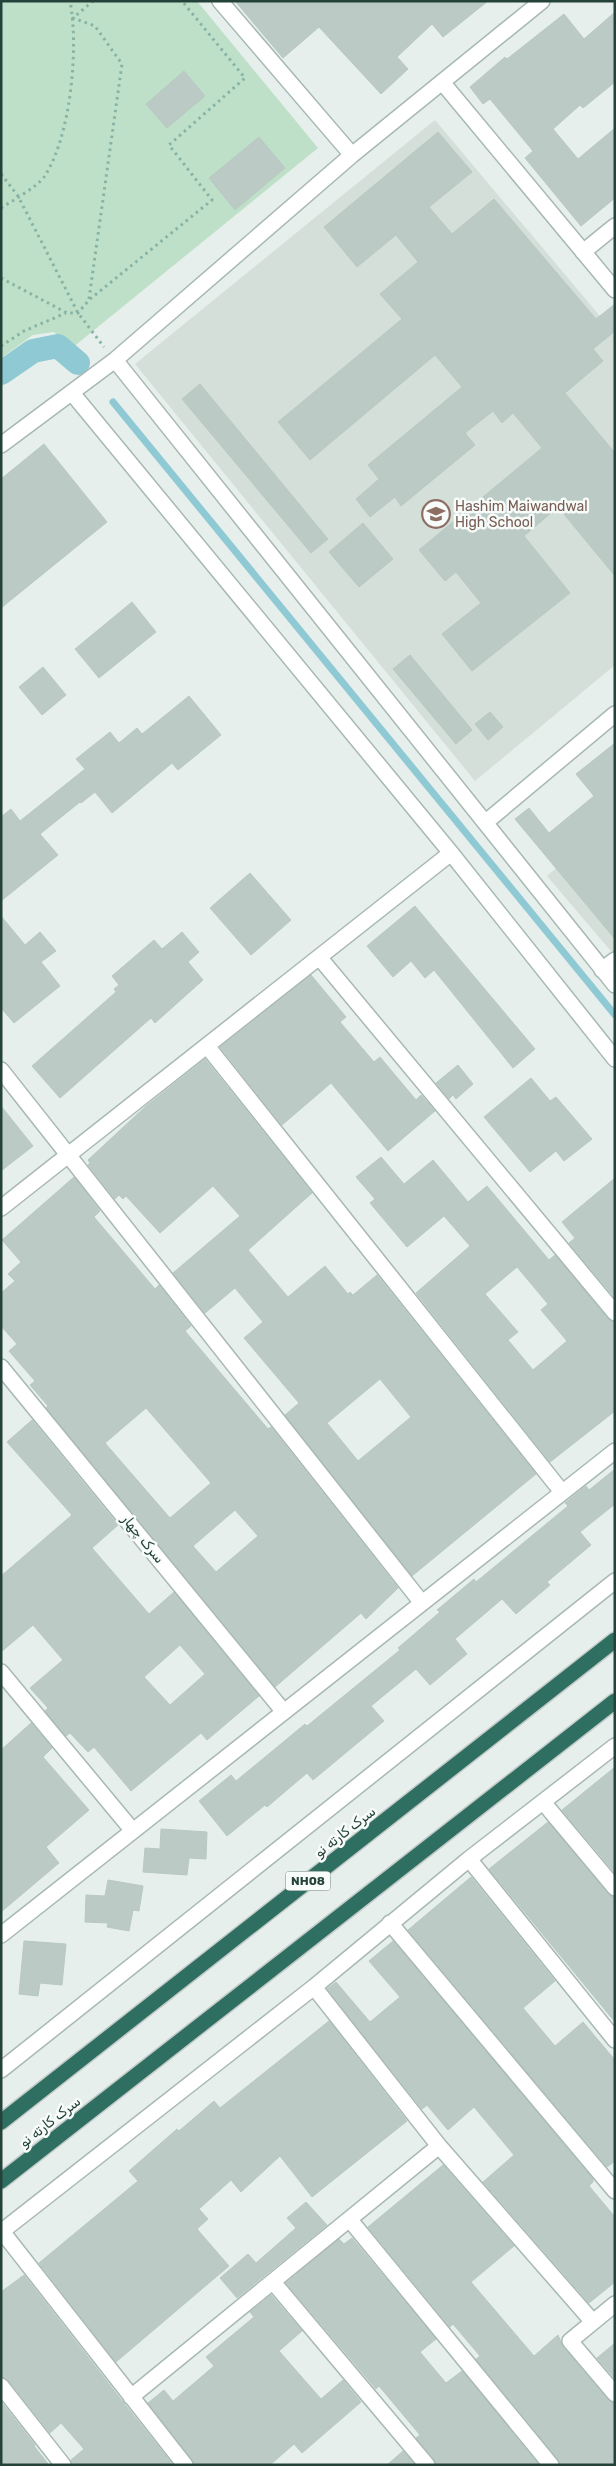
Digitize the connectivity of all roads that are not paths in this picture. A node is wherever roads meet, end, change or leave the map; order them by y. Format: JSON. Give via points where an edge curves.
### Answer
{"nodes":[{"id":1,"x":220,"y":1,"type":"edge"},
{"id":2,"x":542,"y":1,"type":"edge"},
{"id":3,"x":442,"y":82,"type":"junction"},
{"id":4,"x":352,"y":155,"type":"junction"},
{"id":5,"x":615,"y":226,"type":"edge"},
{"id":6,"x":583,"y":252,"type":"junction"},
{"id":7,"x":615,"y":290,"type":"edge"},
{"id":8,"x":115,"y":360,"type":"junction"},
{"id":9,"x":72,"y":393,"type":"junction"},
{"id":10,"x":1,"y":445,"type":"edge"},
{"id":11,"x":615,"y":714,"type":"edge"},
{"id":12,"x":486,"y":822,"type":"junction"},
{"id":13,"x":451,"y":853,"type":"junction"},
{"id":14,"x":319,"y":957,"type":"junction"},
{"id":15,"x":615,"y":960,"type":"edge"},
{"id":16,"x":602,"y":970,"type":"junction"},
{"id":17,"x":615,"y":985,"type":"edge"},
{"id":18,"x":207,"y":1046,"type":"junction"},
{"id":19,"x":615,"y":1059,"type":"edge"},
{"id":20,"x":1,"y":1070,"type":"edge"},
{"id":21,"x":68,"y":1155,"type":"junction"},
{"id":22,"x":1,"y":1208,"type":"edge"},
{"id":23,"x":615,"y":1313,"type":"edge"},
{"id":24,"x":1,"y":1367,"type":"edge"},
{"id":25,"x":615,"y":1451,"type":"edge"},
{"id":26,"x":562,"y":1492,"type":"junction"},
{"id":27,"x":615,"y":1581,"type":"edge"},
{"id":28,"x":422,"y":1603,"type":"junction"},
{"id":29,"x":615,"y":1640,"type":"edge"},
{"id":30,"x":1,"y":1672,"type":"edge"},
{"id":31,"x":615,"y":1701,"type":"edge"},
{"id":32,"x":284,"y":1712,"type":"junction"},
{"id":33,"x":615,"y":1746,"type":"edge"},
{"id":34,"x":544,"y":1802,"type":"junction"},
{"id":35,"x":133,"y":1831,"type":"junction"},
{"id":36,"x":469,"y":1859,"type":"junction"},
{"id":37,"x":615,"y":1888,"type":"edge"},
{"id":38,"x":390,"y":1923,"type":"junction"},
{"id":39,"x":1,"y":1935,"type":"edge"},
{"id":40,"x":314,"y":1988,"type":"junction"},
{"id":41,"x":615,"y":2040,"type":"edge"},
{"id":42,"x":1,"y":2070,"type":"edge"},
{"id":43,"x":1,"y":2122,"type":"edge"},
{"id":44,"x":439,"y":2146,"type":"junction"},
{"id":45,"x":1,"y":2181,"type":"edge"},
{"id":46,"x":615,"y":2191,"type":"edge"},
{"id":47,"x":350,"y":2220,"type":"junction"},
{"id":48,"x":2,"y":2231,"type":"edge"},
{"id":49,"x":273,"y":2282,"type":"junction"},
{"id":50,"x":615,"y":2304,"type":"edge"},
{"id":51,"x":592,"y":2322,"type":"junction"},
{"id":52,"x":1,"y":2386,"type":"edge"},
{"id":53,"x":615,"y":2394,"type":"edge"},
{"id":54,"x":131,"y":2397,"type":"junction"},
{"id":55,"x":63,"y":2465,"type":"edge"},
{"id":56,"x":185,"y":2465,"type":"edge"},
{"id":57,"x":427,"y":2465,"type":"edge"},
{"id":58,"x":550,"y":2465,"type":"edge"}],
"edges":[{"from":1,"to":4,"type":"street"},
{"from":2,"to":3,"type":"street"},
{"from":3,"to":4,"type":"street"},
{"from":3,"to":6,"type":"street"},
{"from":4,"to":8,"type":"street"},
{"from":5,"to":6,"type":"street"},
{"from":6,"to":7,"type":"street"},
{"from":8,"to":9,"type":"street"},
{"from":8,"to":12,"type":"street"},
{"from":9,"to":10,"type":"street"},
{"from":9,"to":13,"type":"street"},
{"from":11,"to":12,"type":"street"},
{"from":12,"to":16,"type":"street"},
{"from":13,"to":14,"type":"street"},
{"from":13,"to":19,"type":"street"},
{"from":14,"to":18,"type":"street"},
{"from":14,"to":23,"type":"street"},
{"from":15,"to":16,"type":"street"},
{"from":16,"to":17,"type":"street"},
{"from":18,"to":21,"type":"street"},
{"from":18,"to":26,"type":"street"},
{"from":20,"to":21,"type":"street"},
{"from":21,"to":22,"type":"street"},
{"from":21,"to":28,"type":"street"},
{"from":24,"to":32,"type":"street","name":"سرک چهار"},
{"from":25,"to":26,"type":"street"},
{"from":26,"to":28,"type":"street"},
{"from":27,"to":42,"type":"street"},
{"from":28,"to":32,"type":"street"},
{"from":29,"to":43,"type":"highway","name":"سرک کارته نو","number":"NH08"},
{"from":30,"to":35,"type":"street"},
{"from":31,"to":45,"type":"highway","name":"سرک کارته نو"},
{"from":32,"to":35,"type":"street"},
{"from":33,"to":34,"type":"street"},
{"from":34,"to":36,"type":"street"},
{"from":34,"to":37,"type":"street"},
{"from":35,"to":39,"type":"street"},
{"from":36,"to":38,"type":"street"},
{"from":36,"to":41,"type":"street"},
{"from":38,"to":40,"type":"street"},
{"from":38,"to":46,"type":"street"},
{"from":40,"to":44,"type":"street"},
{"from":40,"to":48,"type":"street"},
{"from":44,"to":47,"type":"street"},
{"from":44,"to":51,"type":"street"},
{"from":47,"to":49,"type":"street"},
{"from":47,"to":58,"type":"street"},
{"from":48,"to":54,"type":"street"},
{"from":49,"to":54,"type":"street"},
{"from":49,"to":57,"type":"street"},
{"from":50,"to":51,"type":"street"},
{"from":51,"to":53,"type":"street","via":[[570,2341]]},
{"from":52,"to":55,"type":"street"},
{"from":54,"to":56,"type":"street"}]}
